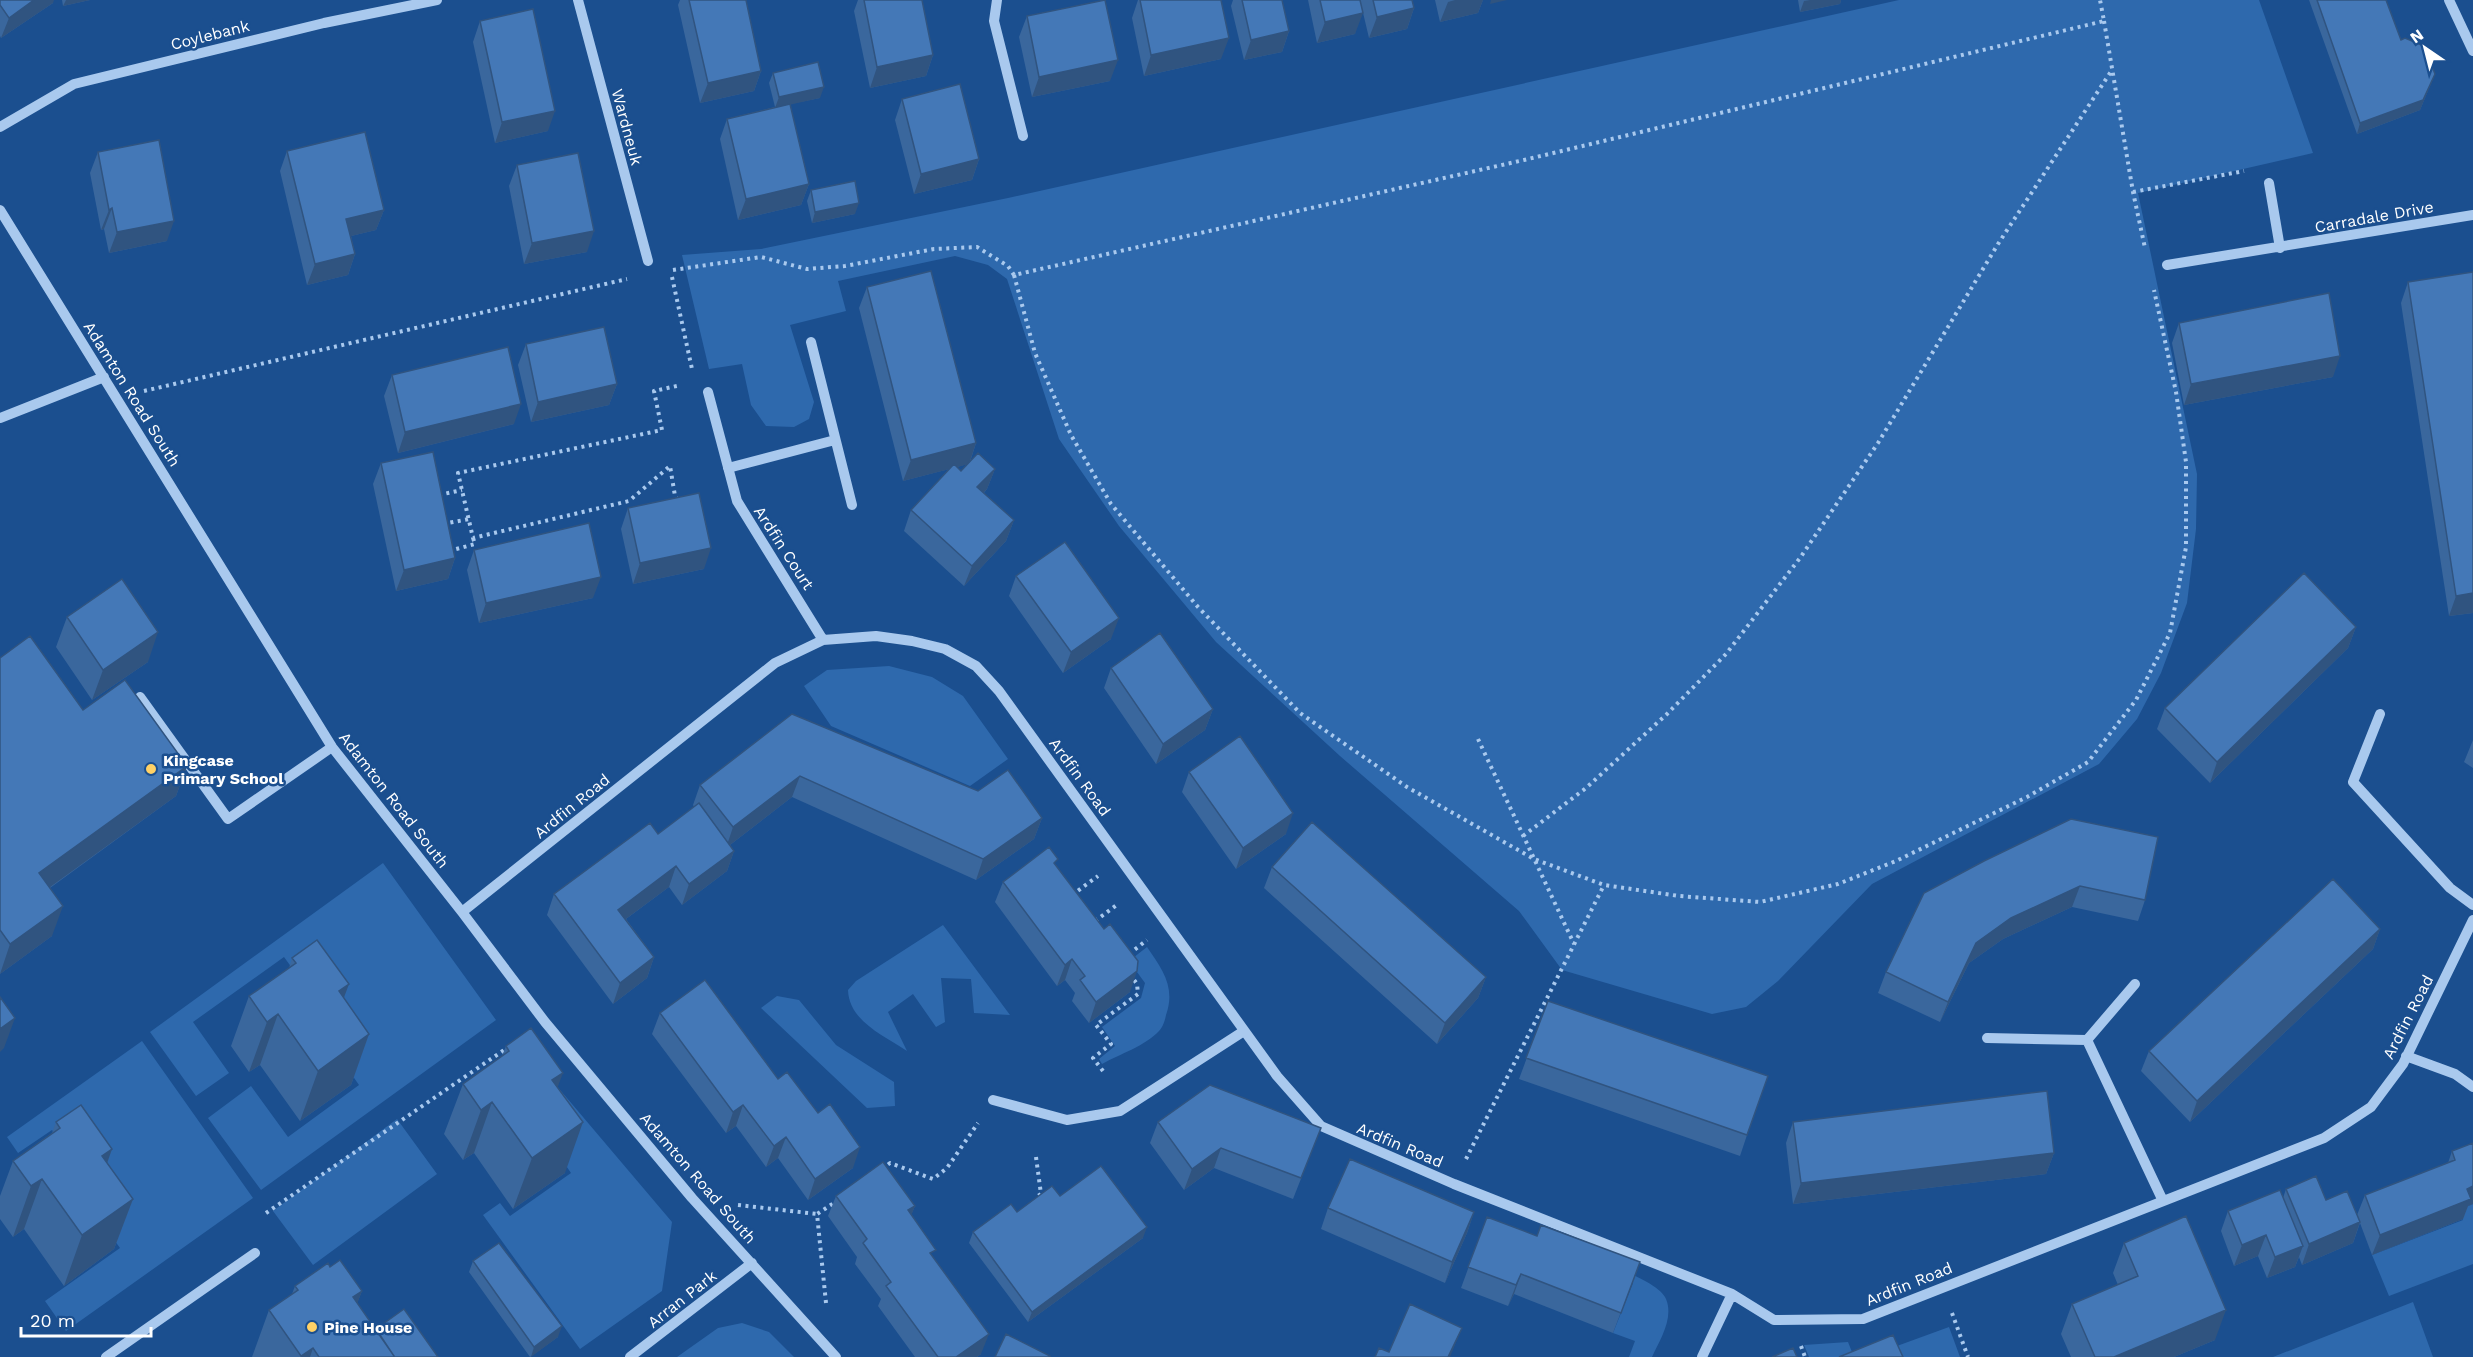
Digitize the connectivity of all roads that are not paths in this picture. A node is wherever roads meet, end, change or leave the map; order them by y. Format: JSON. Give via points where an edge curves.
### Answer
{"nodes":[{"id":1,"x":436,"y":0,"type":"edge"},
{"id":2,"x":578,"y":0,"type":"edge"},
{"id":3,"x":997,"y":0,"type":"edge"},
{"id":4,"x":2449,"y":0,"type":"edge"},
{"id":5,"x":2473,"y":51,"type":"edge"},
{"id":6,"x":0,"y":127,"type":"edge"},
{"id":7,"x":1023,"y":136,"type":"dead end"},
{"id":8,"x":2269,"y":183,"type":"road end"},
{"id":9,"x":0,"y":210,"type":"edge"},
{"id":10,"x":2473,"y":215,"type":"edge"},
{"id":11,"x":2280,"y":248,"type":"junction"},
{"id":12,"x":648,"y":261,"type":"dead end"},
{"id":13,"x":2168,"y":265,"type":"dead end"},
{"id":14,"x":811,"y":342,"type":"dead end"},
{"id":15,"x":104,"y":376,"type":"junction"},
{"id":16,"x":708,"y":392,"type":"road end"},
{"id":17,"x":0,"y":418,"type":"edge"},
{"id":18,"x":835,"y":440,"type":"junction"},
{"id":19,"x":728,"y":468,"type":"junction"},
{"id":20,"x":852,"y":505,"type":"dead end"},
{"id":21,"x":823,"y":640,"type":"junction"},
{"id":22,"x":140,"y":697,"type":"edge"},
{"id":23,"x":2380,"y":714,"type":"dead end"},
{"id":24,"x":332,"y":747,"type":"junction"},
{"id":25,"x":2473,"y":905,"type":"edge"},
{"id":26,"x":462,"y":912,"type":"junction"},
{"id":27,"x":2473,"y":920,"type":"edge"},
{"id":28,"x":2135,"y":984,"type":"dead end"},
{"id":29,"x":1244,"y":1031,"type":"junction"},
{"id":30,"x":1987,"y":1038,"type":"dead end"},
{"id":31,"x":2087,"y":1040,"type":"junction"},
{"id":32,"x":2406,"y":1056,"type":"junction"},
{"id":33,"x":2473,"y":1087,"type":"edge"},
{"id":34,"x":993,"y":1100,"type":"road end"},
{"id":35,"x":2163,"y":1201,"type":"junction"},
{"id":36,"x":255,"y":1253,"type":"dead end"},
{"id":37,"x":752,"y":1263,"type":"junction"},
{"id":38,"x":1732,"y":1294,"type":"junction"},
{"id":39,"x":833,"y":1354,"type":"edge"},
{"id":40,"x":106,"y":1357,"type":"edge"},
{"id":41,"x":630,"y":1357,"type":"edge"},
{"id":42,"x":1702,"y":1357,"type":"edge"}],
"edges":[{"from":1,"to":6,"type":"street","name":"Coylebank","via":[[74,84]]},
{"from":2,"to":12,"type":"street","name":"Wardneuk"},
{"from":3,"to":7,"type":"street","via":[[994,21]]},
{"from":4,"to":5,"type":"street"},
{"from":8,"to":11,"type":"street"},
{"from":9,"to":15,"type":"street","name":"Adamton Road South"},
{"from":10,"to":11,"type":"street","name":"Carradale Drive"},
{"from":11,"to":13,"type":"street","name":"Carradale Drive"},
{"from":14,"to":18,"type":"street"},
{"from":15,"to":17,"type":"street"},
{"from":15,"to":24,"type":"street","name":"Adamton Road South"},
{"from":16,"to":19,"type":"street","name":"Ardfin Court"},
{"from":18,"to":19,"type":"street"},
{"from":18,"to":20,"type":"street"},
{"from":19,"to":21,"type":"street","name":"Ardfin Court","via":[[736,501]]},
{"from":21,"to":26,"type":"street","name":"Ardfin Road","via":[[775,663]]},
{"from":21,"to":29,"type":"street","name":"Ardfin Road","via":[[876,636],[912,641],[945,649],[976,666],[999,691]]},
{"from":22,"to":24,"type":"street","via":[[228,819]]},
{"from":23,"to":25,"type":"street","via":[[2353,782],[2450,888]]},
{"from":24,"to":26,"type":"street","name":"Adamton Road South"},
{"from":26,"to":37,"type":"street","name":"Adamton Road South","via":[[545,1022],[692,1198]]},
{"from":27,"to":32,"type":"street","name":"Ardfin Road"},
{"from":28,"to":31,"type":"street"},
{"from":29,"to":34,"type":"street","via":[[1120,1111],[1067,1120]]},
{"from":29,"to":38,"type":"street","name":"Ardfin Road","via":[[1276,1076],[1321,1126],[1454,1184]]},
{"from":30,"to":31,"type":"street"},
{"from":31,"to":35,"type":"street"},
{"from":32,"to":33,"type":"street","via":[[2455,1074]]},
{"from":32,"to":35,"type":"street","name":"Ardfin Road","via":[[2371,1107],[2324,1138]]},
{"from":35,"to":38,"type":"street","name":"Ardfin Road","via":[[1863,1319],[1774,1320]]},
{"from":36,"to":40,"type":"street"},
{"from":37,"to":39,"type":"street","name":"Adamton Road South"},
{"from":37,"to":41,"type":"street","name":"Arran Park"},
{"from":38,"to":42,"type":"street"}]}
